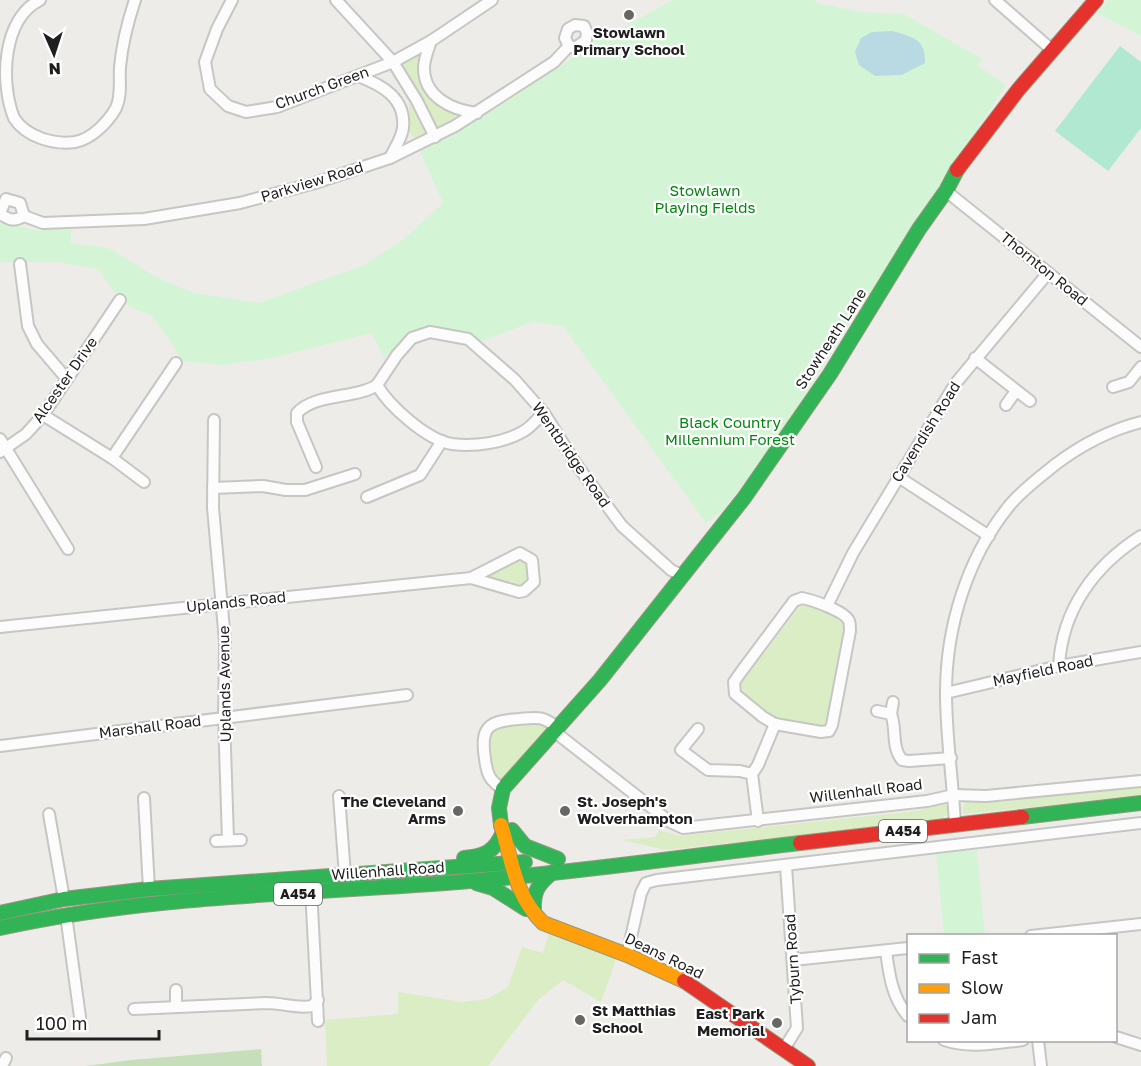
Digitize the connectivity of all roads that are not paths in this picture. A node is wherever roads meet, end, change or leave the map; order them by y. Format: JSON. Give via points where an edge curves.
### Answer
{"nodes":[{"id":1,"x":40,"y":0,"type":"edge"},
{"id":2,"x":135,"y":0,"type":"edge"},
{"id":3,"x":232,"y":0,"type":"edge"},
{"id":4,"x":336,"y":0,"type":"edge"},
{"id":5,"x":492,"y":0,"type":"edge"},
{"id":6,"x":995,"y":0,"type":"edge"},
{"id":7,"x":1096,"y":0,"type":"edge"},
{"id":8,"x":431,"y":41,"type":"junction"},
{"id":9,"x":569,"y":46,"type":"dead end"},
{"id":10,"x":1052,"y":50,"type":"junction"},
{"id":11,"x":393,"y":62,"type":"junction"},
{"id":12,"x":358,"y":76,"type":"junction"},
{"id":13,"x":477,"y":113,"type":"junction"},
{"id":14,"x":435,"y":137,"type":"junction"},
{"id":15,"x":390,"y":158,"type":"junction"},
{"id":16,"x":946,"y":191,"type":"junction"},
{"id":17,"x":0,"y":214,"type":"edge"},
{"id":18,"x":24,"y":216,"type":"junction"},
{"id":19,"x":20,"y":264,"type":"dead end"},
{"id":20,"x":1048,"y":273,"type":"junction"},
{"id":21,"x":120,"y":300,"type":"dead end"},
{"id":22,"x":1141,"y":347,"type":"edge"},
{"id":23,"x":975,"y":358,"type":"junction"},
{"id":24,"x":176,"y":363,"type":"dead end"},
{"id":25,"x":1141,"y":367,"type":"edge"},
{"id":26,"x":66,"y":378,"type":"junction"},
{"id":27,"x":377,"y":385,"type":"junction"},
{"id":28,"x":1113,"y":387,"type":"dead end"},
{"id":29,"x":1016,"y":391,"type":"junction"},
{"id":30,"x":1030,"y":401,"type":"dead end"},
{"id":31,"x":1006,"y":405,"type":"dead end"},
{"id":32,"x":544,"y":412,"type":"junction"},
{"id":33,"x":43,"y":415,"type":"junction"},
{"id":34,"x":214,"y":420,"type":"dead end"},
{"id":35,"x":1141,"y":422,"type":"edge"},
{"id":36,"x":0,"y":438,"type":"edge"},
{"id":37,"x":442,"y":441,"type":"junction"},
{"id":38,"x":3,"y":451,"type":"edge"},
{"id":39,"x":112,"y":458,"type":"junction"},
{"id":40,"x":316,"y":467,"type":"dead end"},
{"id":41,"x":355,"y":474,"type":"dead end"},
{"id":42,"x":897,"y":476,"type":"junction"},
{"id":43,"x":144,"y":482,"type":"dead end"},
{"id":44,"x":213,"y":488,"type":"junction"},
{"id":45,"x":367,"y":497,"type":"dead end"},
{"id":46,"x":989,"y":536,"type":"junction"},
{"id":47,"x":1141,"y":536,"type":"edge"},
{"id":48,"x":68,"y":549,"type":"dead end"},
{"id":49,"x":681,"y":575,"type":"junction"},
{"id":50,"x":471,"y":578,"type":"junction"},
{"id":51,"x":223,"y":603,"type":"junction"},
{"id":52,"x":826,"y":606,"type":"junction"},
{"id":53,"x":0,"y":627,"type":"edge"},
{"id":54,"x":1141,"y":652,"type":"edge"},
{"id":55,"x":1059,"y":666,"type":"junction"},
{"id":56,"x":946,"y":693,"type":"junction"},
{"id":57,"x":407,"y":695,"type":"dead end"},
{"id":58,"x":892,"y":702,"type":"dead end"},
{"id":59,"x":877,"y":711,"type":"dead end"},
{"id":60,"x":891,"y":714,"type":"junction"},
{"id":61,"x":224,"y":717,"type":"junction"},
{"id":62,"x":775,"y":724,"type":"junction"},
{"id":63,"x":698,"y":729,"type":"dead end"},
{"id":64,"x":557,"y":730,"type":"junction"},
{"id":65,"x":0,"y":746,"type":"edge"},
{"id":66,"x":951,"y":758,"type":"junction"},
{"id":67,"x":518,"y":774,"type":"junction"},
{"id":68,"x":752,"y":774,"type":"junction"},
{"id":69,"x":1141,"y":780,"type":"edge"},
{"id":70,"x":503,"y":789,"type":"junction"},
{"id":71,"x":954,"y":795,"type":"junction"},
{"id":72,"x":339,"y":796,"type":"dead end"},
{"id":73,"x":144,"y":798,"type":"dead end"},
{"id":74,"x":1141,"y":803,"type":"edge"},
{"id":75,"x":49,"y":814,"type":"dead end"},
{"id":76,"x":758,"y":821,"type":"junction"},
{"id":77,"x":1141,"y":823,"type":"edge"},
{"id":78,"x":955,"y":825,"type":"junction"},
{"id":79,"x":507,"y":831,"type":"junction"},
{"id":80,"x":228,"y":840,"type":"junction"},
{"id":81,"x":240,"y":840,"type":"dead end"},
{"id":82,"x":216,"y":841,"type":"dead end"},
{"id":83,"x":556,"y":865,"type":"junction"},
{"id":84,"x":786,"y":866,"type":"junction"},
{"id":85,"x":513,"y":870,"type":"junction"},
{"id":86,"x":408,"y":871,"type":"junction"},
{"id":87,"x":345,"y":875,"type":"junction"},
{"id":88,"x":310,"y":877,"type":"junction"},
{"id":89,"x":470,"y":881,"type":"junction"},
{"id":90,"x":149,"y":889,"type":"junction"},
{"id":91,"x":311,"y":893,"type":"junction"},
{"id":92,"x":64,"y":899,"type":"junction"},
{"id":93,"x":2,"y":912,"type":"edge"},
{"id":94,"x":534,"y":914,"type":"junction"},
{"id":95,"x":61,"y":916,"type":"junction"},
{"id":96,"x":1141,"y":924,"type":"edge"},
{"id":97,"x":0,"y":928,"type":"edge"},
{"id":98,"x":0,"y":934,"type":"edge"},
{"id":99,"x":1043,"y":934,"type":"edge"},
{"id":100,"x":907,"y":948,"type":"edge"},
{"id":101,"x":886,"y":951,"type":"junction"},
{"id":102,"x":627,"y":955,"type":"junction"},
{"id":103,"x":794,"y":960,"type":"junction"},
{"id":104,"x":176,"y":990,"type":"dead end"},
{"id":105,"x":318,"y":1000,"type":"junction"},
{"id":106,"x":176,"y":1007,"type":"junction"},
{"id":107,"x":134,"y":1009,"type":"dead end"},
{"id":108,"x":907,"y":1014,"type":"edge"},
{"id":109,"x":80,"y":1017,"type":"dead end"},
{"id":110,"x":318,"y":1021,"type":"dead end"},
{"id":111,"x":1117,"y":1037,"type":"edge"},
{"id":112,"x":950,"y":1042,"type":"edge"},
{"id":113,"x":1010,"y":1042,"type":"edge"},
{"id":114,"x":1038,"y":1042,"type":"edge"},
{"id":115,"x":1141,"y":1045,"type":"edge"},
{"id":116,"x":784,"y":1049,"type":"junction"},
{"id":117,"x":808,"y":1066,"type":"edge"},
{"id":118,"x":1041,"y":1066,"type":"edge"}],
"edges":[{"from":1,"to":2,"type":"street","via":[[26,9],[10,34],[5,52],[4,91],[14,119],[25,130],[49,140],[77,142],[101,128],[118,105],[121,65]]},
{"from":3,"to":12,"type":"street","name":"Church Green","via":[[205,62],[210,89],[228,106],[246,112],[277,107]]},
{"from":4,"to":11,"type":"street"},
{"from":5,"to":8,"type":"street","name":"Church Green"},
{"from":6,"to":10,"type":"street"},
{"from":7,"to":10,"type":"main road","name":"Stowheath Lane"},
{"from":8,"to":11,"type":"street","name":"Church Green"},
{"from":8,"to":13,"type":"street","via":[[424,72],[429,90],[456,108]]},
{"from":9,"to":13,"type":"street","name":"Parkview Road","via":[[554,62]]},
{"from":10,"to":16,"type":"main road","name":"Stowheath Lane","via":[[957,170]]},
{"from":11,"to":12,"type":"street","name":"Church Green"},
{"from":11,"to":14,"type":"street"},
{"from":12,"to":15,"type":"street","via":[[386,88],[397,101],[403,130]]},
{"from":13,"to":14,"type":"street","name":"Parkview Road"},
{"from":14,"to":15,"type":"street","name":"Parkview Road"},
{"from":15,"to":18,"type":"street","name":"Parkview Road","via":[[240,203],[156,217],[43,223]]},
{"from":16,"to":20,"type":"street","name":"Thornton Road"},
{"from":16,"to":49,"type":"main road","name":"Stowheath Lane","via":[[823,384],[744,498]]},
{"from":17,"to":18,"type":"street","name":"Parkview Road","via":[[15,221]]},
{"from":17,"to":18,"type":"street","name":"Parkview Road","via":[[6,199],[20,203]]},
{"from":19,"to":26,"type":"street","via":[[28,326],[37,344]]},
{"from":20,"to":22,"type":"street","name":"Thornton Road"},
{"from":20,"to":23,"type":"street","name":"Cavendish Road"},
{"from":21,"to":26,"type":"street","name":"Alcester Drive"},
{"from":23,"to":29,"type":"street"},
{"from":23,"to":42,"type":"street","name":"Cavendish Road"},
{"from":24,"to":39,"type":"street","via":[[173,377]]},
{"from":25,"to":28,"type":"street","via":[[1129,382]]},
{"from":26,"to":33,"type":"street","name":"Alcester Drive"},
{"from":27,"to":32,"type":"street","name":"Wentbridge Road","via":[[412,338],[430,332],[448,334],[468,339],[479,347]]},
{"from":27,"to":37,"type":"street","via":[[406,420]]},
{"from":27,"to":40,"type":"street","via":[[370,390],[328,398],[297,412],[297,422]]},
{"from":29,"to":30,"type":"street"},
{"from":29,"to":31,"type":"street"},
{"from":32,"to":37,"type":"street","via":[[524,431],[502,440],[484,444]]},
{"from":32,"to":49,"type":"street","name":"Wentbridge Road","via":[[622,526]]},
{"from":33,"to":38,"type":"street","name":"Alcester Drive"},
{"from":33,"to":39,"type":"street"},
{"from":34,"to":44,"type":"street","name":"Uplands Avenue"},
{"from":35,"to":46,"type":"street","via":[[1076,449],[1009,506]]},
{"from":36,"to":38,"type":"street"},
{"from":37,"to":45,"type":"street","via":[[420,475]]},
{"from":38,"to":48,"type":"street"},
{"from":39,"to":43,"type":"street"},
{"from":41,"to":44,"type":"street","via":[[305,490],[263,486]]},
{"from":42,"to":46,"type":"street"},
{"from":42,"to":52,"type":"street","name":"Cavendish Road"},
{"from":44,"to":51,"type":"street","name":"Uplands Avenue"},
{"from":46,"to":56,"type":"street","via":[[957,606]]},
{"from":47,"to":55,"type":"street","via":[[1116,554],[1081,596],[1064,630]]},
{"from":49,"to":64,"type":"main road","name":"Stowheath Lane"},
{"from":50,"to":50,"type":"street","name":"Uplands Road","via":[[524,591],[534,582],[532,560],[520,553]]},
{"from":50,"to":51,"type":"street","name":"Uplands Road"},
{"from":51,"to":53,"type":"street","name":"Uplands Road"},
{"from":51,"to":61,"type":"street","name":"Uplands Avenue"},
{"from":52,"to":62,"type":"street","via":[[844,615],[850,631],[832,725],[829,731],[820,732]]},
{"from":52,"to":62,"type":"street","via":[[802,598],[794,601],[734,682],[735,694]]},
{"from":54,"to":55,"type":"street","name":"Mayfield Road"},
{"from":55,"to":56,"type":"street","name":"Mayfield Road"},
{"from":56,"to":66,"type":"street"},
{"from":57,"to":61,"type":"street","name":"Marshall Road"},
{"from":58,"to":60,"type":"street"},
{"from":59,"to":60,"type":"street"},
{"from":60,"to":66,"type":"street","via":[[896,748],[902,760]]},
{"from":61,"to":65,"type":"street","name":"Marshall Road"},
{"from":61,"to":80,"type":"street","name":"Uplands Avenue"},
{"from":62,"to":68,"type":"street"},
{"from":63,"to":68,"type":"street","via":[[681,750],[688,756],[708,770]]},
{"from":64,"to":67,"type":"main road","name":"Stowheath Lane"},
{"from":64,"to":70,"type":"street","name":"Willenhall Road","via":[[541,717],[500,720],[488,728],[482,744],[487,774]]},
{"from":64,"to":76,"type":"street","name":"Willenhall Road","via":[[670,822],[689,828]]},
{"from":66,"to":71,"type":"street"},
{"from":67,"to":70,"type":"main road","name":"Stowheath Lane"},
{"from":67,"to":79,"type":"main road","name":"Stowheath Lane","via":[[509,804]]},
{"from":68,"to":76,"type":"street"},
{"from":69,"to":71,"type":"street","name":"Willenhall Road","via":[[986,796]]},
{"from":70,"to":79,"type":"main road","name":"Stowheath Lane","via":[[499,808]]},
{"from":71,"to":76,"type":"street","name":"Willenhall Road"},
{"from":71,"to":78,"type":"street"},
{"from":72,"to":87,"type":"street"},
{"from":73,"to":90,"type":"street"},
{"from":74,"to":78,"type":"main road","name":"Willenhall Road","number":"A454"},
{"from":75,"to":92,"type":"street"},
{"from":77,"to":84,"type":"street"},
{"from":78,"to":83,"type":"main road","name":"Willenhall Road","number":"A454","via":[[614,867]]},
{"from":79,"to":83,"type":"main road"},
{"from":79,"to":85,"type":"main road","name":"Stowheath Lane"},
{"from":79,"to":86,"type":"main road","via":[[492,852]]},
{"from":80,"to":81,"type":"street"},
{"from":80,"to":82,"type":"street"},
{"from":83,"to":85,"type":"main road","name":"Willenhall Road","number":"A454"},
{"from":83,"to":94,"type":"main road","via":[[532,892]]},
{"from":84,"to":102,"type":"street","via":[[646,883]]},
{"from":84,"to":103,"type":"street","name":"Tyburn Road"},
{"from":85,"to":86,"type":"main road","name":"Willenhall Road","number":"A454"},
{"from":85,"to":89,"type":"main road","name":"Willenhall Road","number":"A454"},
{"from":85,"to":94,"type":"main road","name":"Deans Road","via":[[519,891]]},
{"from":86,"to":87,"type":"main road","name":"Willenhall Road","number":"A454"},
{"from":87,"to":88,"type":"main road","name":"Willenhall Road","number":"A454"},
{"from":88,"to":90,"type":"main road","name":"Willenhall Road","number":"A454"},
{"from":88,"to":91,"type":"street"},
{"from":89,"to":91,"type":"main road","name":"Willenhall Road","number":"A454"},
{"from":89,"to":94,"type":"main road","via":[[493,888]]},
{"from":90,"to":92,"type":"main road","name":"Willenhall Road","number":"A454"},
{"from":91,"to":95,"type":"main road","name":"Willenhall Road","number":"A454","via":[[201,899]]},
{"from":91,"to":105,"type":"street"},
{"from":92,"to":93,"type":"main road","name":"Willenhall Road","number":"A454"},
{"from":94,"to":102,"type":"main road","name":"Deans Road","via":[[543,923]]},
{"from":95,"to":97,"type":"main road","name":"Willenhall Road","number":"A454"},
{"from":95,"to":98,"type":"main road"},
{"from":95,"to":109,"type":"street"},
{"from":96,"to":99,"type":"street"},
{"from":100,"to":101,"type":"street"},
{"from":101,"to":103,"type":"street"},
{"from":101,"to":108,"type":"street","via":[[894,992]]},
{"from":102,"to":116,"type":"main road","name":"Deans Road","via":[[690,984]]},
{"from":103,"to":116,"type":"street","name":"Tyburn Road","via":[[797,1028]]},
{"from":104,"to":106,"type":"street"},
{"from":105,"to":106,"type":"street","via":[[312,1006],[299,1007],[267,1003]]},
{"from":105,"to":110,"type":"street"},
{"from":106,"to":107,"type":"street"},
{"from":111,"to":115,"type":"street"},
{"from":112,"to":113,"type":"street"},
{"from":114,"to":118,"type":"street"},
{"from":116,"to":117,"type":"main road","name":"Deans Road"}]}
